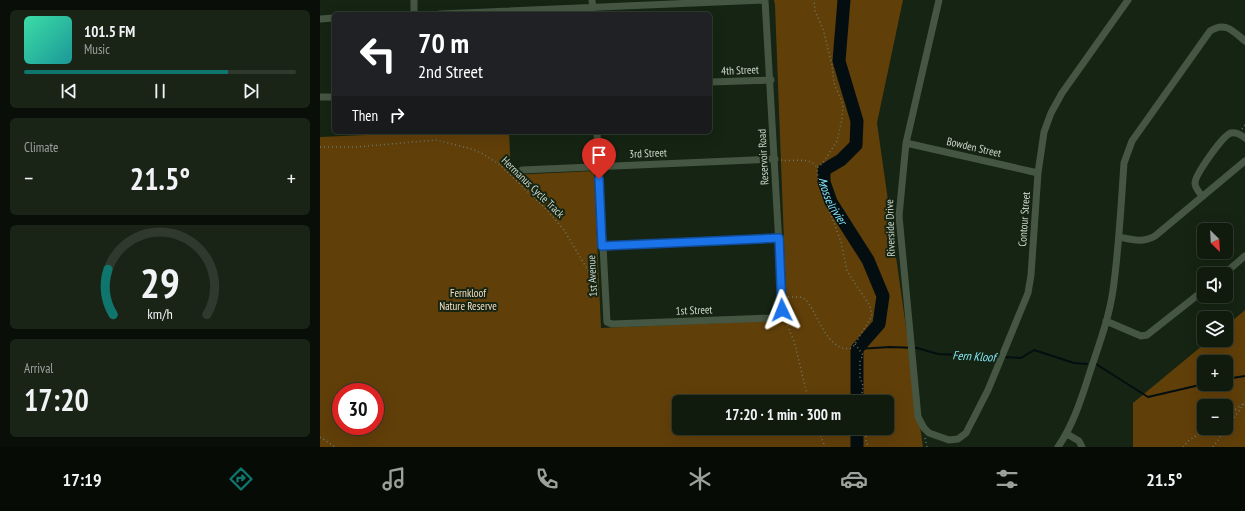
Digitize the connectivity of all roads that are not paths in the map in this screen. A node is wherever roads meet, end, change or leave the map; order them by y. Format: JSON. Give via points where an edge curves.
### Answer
{"nodes":[{"id":1,"x":414,"y":0,"type":"edge"},
{"id":2,"x":765,"y":0,"type":"edge"},
{"id":3,"x":939,"y":0,"type":"edge"},
{"id":4,"x":1128,"y":0,"type":"edge"},
{"id":5,"x":592,"y":7,"type":"edge"},
{"id":6,"x":414,"y":12,"type":"edge"},
{"id":7,"x":483,"y":12,"type":"edge"},
{"id":8,"x":332,"y":18,"type":"edge"},
{"id":9,"x":320,"y":19,"type":"edge"},
{"id":10,"x":1245,"y":41,"type":"edge"},
{"id":11,"x":770,"y":80,"type":"junction"},
{"id":12,"x":712,"y":82,"type":"edge"},
{"id":13,"x":320,"y":97,"type":"edge"},
{"id":14,"x":332,"y":97,"type":"edge"},
{"id":15,"x":597,"y":134,"type":"edge"},
{"id":16,"x":1245,"y":138,"type":"edge"},
{"id":17,"x":906,"y":143,"type":"junction"},
{"id":18,"x":775,"y":159,"type":"junction"},
{"id":19,"x":1245,"y":161,"type":"edge"},
{"id":20,"x":598,"y":166,"type":"junction"},
{"id":21,"x":522,"y":170,"type":"dead end"},
{"id":22,"x":1038,"y":173,"type":"junction"},
{"id":23,"x":1202,"y":196,"type":"junction"},
{"id":24,"x":1119,"y":237,"type":"junction"},
{"id":25,"x":779,"y":238,"type":"junction"},
{"id":26,"x":602,"y":246,"type":"junction"},
{"id":27,"x":1245,"y":256,"type":"edge"},
{"id":28,"x":1232,"y":267,"type":"edge"},
{"id":29,"x":1197,"y":295,"type":"edge"},
{"id":30,"x":781,"y":312,"type":"joint"},
{"id":31,"x":1106,"y":321,"type":"junction"},
{"id":32,"x":607,"y":322,"type":"joint"},
{"id":33,"x":1067,"y":434,"type":"junction"},
{"id":34,"x":949,"y":440,"type":"joint"},
{"id":35,"x":1058,"y":447,"type":"edge"},
{"id":36,"x":1082,"y":447,"type":"edge"}],
"edges":[{"from":1,"to":6,"type":"street"},
{"from":2,"to":5,"type":"street"},
{"from":2,"to":11,"type":"street","name":"Reservoir Road"},
{"from":3,"to":17,"type":"street","name":"Riverside Drive"},
{"from":4,"to":22,"type":"street","name":"Contour Street","via":[[1062,93],[1051,113],[1044,132]]},
{"from":5,"to":7,"type":"street"},
{"from":8,"to":9,"type":"street"},
{"from":10,"to":24,"type":"street","via":[[1224,26],[1210,31],[1132,141],[1124,163]]},
{"from":11,"to":12,"type":"street","name":"4th Street"},
{"from":11,"to":18,"type":"street","name":"Reservoir Road"},
{"from":13,"to":14,"type":"street"},
{"from":15,"to":20,"type":"street","name":"1st Avenue"},
{"from":16,"to":23,"type":"street","via":[[1238,133],[1223,138],[1196,178],[1195,187]]},
{"from":17,"to":22,"type":"street","name":"Bowden Street"},
{"from":17,"to":34,"type":"street","name":"Riverside Drive","via":[[899,222],[920,422],[930,433]]},
{"from":18,"to":20,"type":"street","name":"3rd Street"},
{"from":18,"to":25,"type":"street","name":"Reservoir Road"},
{"from":19,"to":23,"type":"street"},
{"from":20,"to":21,"type":"street","name":"3rd Street"},
{"from":20,"to":26,"type":"street","name":"1st Avenue"},
{"from":22,"to":34,"type":"street","name":"Contour Street","via":[[1028,293],[1004,353],[966,433],[958,439]]},
{"from":23,"to":24,"type":"street","via":[[1148,240]]},
{"from":24,"to":31,"type":"street","via":[[1113,291]]},
{"from":25,"to":26,"type":"street"},
{"from":25,"to":30,"type":"street","name":"Reservoir Road"},
{"from":26,"to":32,"type":"street","name":"1st Avenue"},
{"from":27,"to":28,"type":"street"},
{"from":29,"to":31,"type":"street","via":[[1146,335],[1141,336]]},
{"from":30,"to":32,"type":"street","name":"1st Street","via":[[772,318],[612,324]]},
{"from":31,"to":33,"type":"street","via":[[1077,412]]},
{"from":33,"to":35,"type":"street"},
{"from":33,"to":36,"type":"street","via":[[1079,441]]}]}
